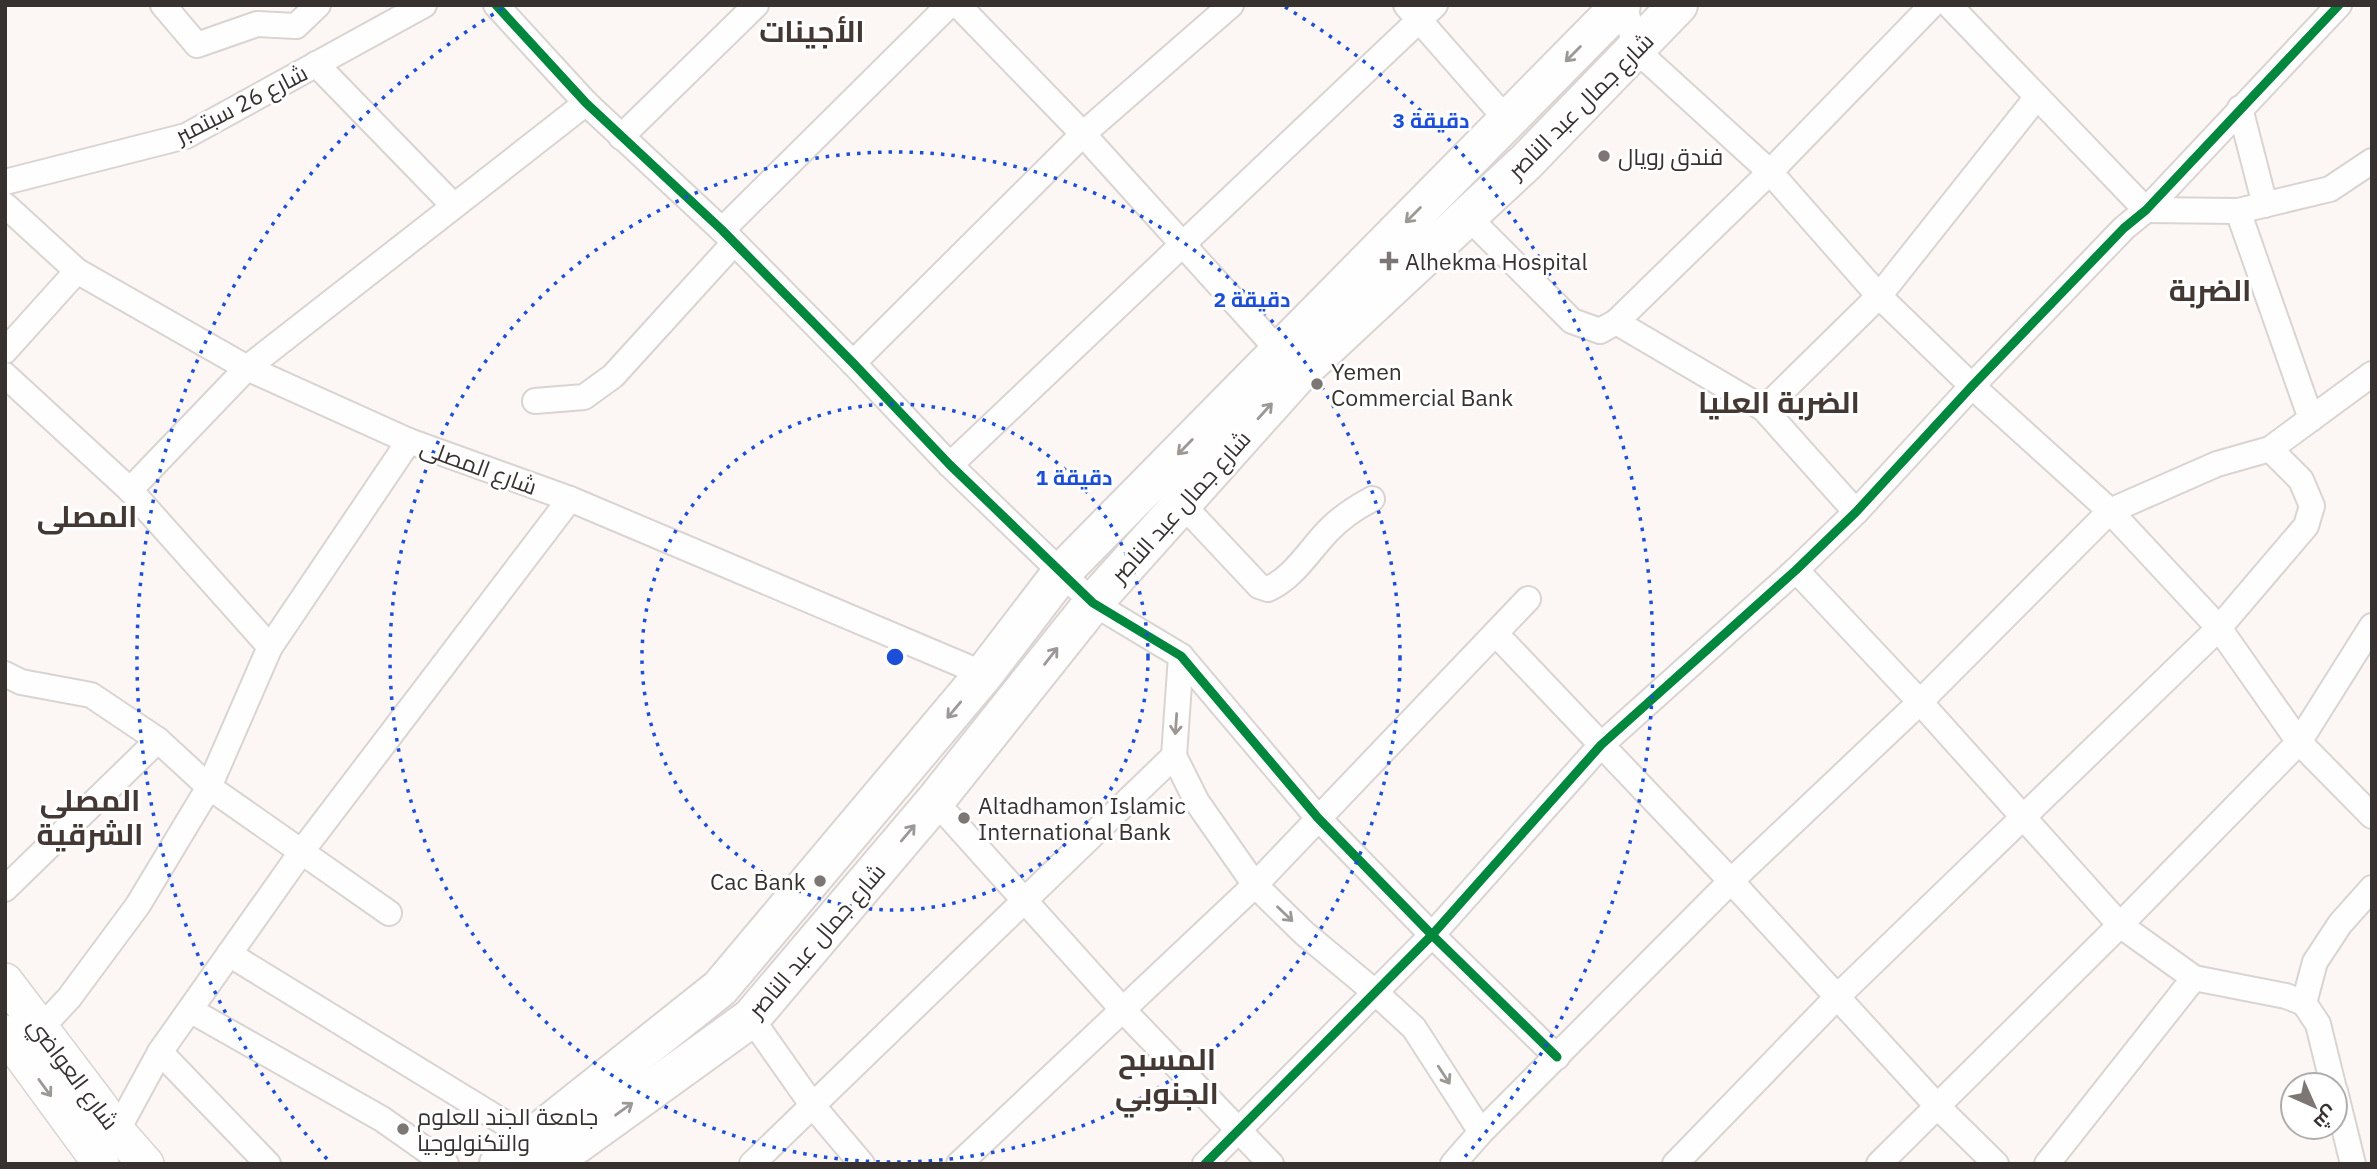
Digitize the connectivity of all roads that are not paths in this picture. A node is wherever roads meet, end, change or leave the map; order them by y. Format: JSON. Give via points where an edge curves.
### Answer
{"nodes":[{"id":1,"x":163,"y":5,"type":"edge"},
{"id":2,"x":318,"y":5,"type":"edge"},
{"id":3,"x":424,"y":5,"type":"edge"},
{"id":4,"x":496,"y":5,"type":"edge"},
{"id":5,"x":756,"y":5,"type":"edge"},
{"id":6,"x":949,"y":5,"type":"edge"},
{"id":7,"x":958,"y":5,"type":"edge"},
{"id":8,"x":1231,"y":5,"type":"edge"},
{"id":9,"x":1623,"y":5,"type":"edge"},
{"id":10,"x":1678,"y":5,"type":"edge"},
{"id":11,"x":1932,"y":5,"type":"edge"},
{"id":12,"x":1949,"y":5,"type":"edge"},
{"id":13,"x":2339,"y":5,"type":"edge"},
{"id":14,"x":1420,"y":10,"type":"edge"},
{"id":15,"x":1635,"y":49,"type":"junction"},
{"id":16,"x":316,"y":64,"type":"junction"},
{"id":17,"x":2037,"y":97,"type":"junction"},
{"id":18,"x":586,"y":103,"type":"junction"},
{"id":19,"x":2240,"y":108,"type":"junction"},
{"id":20,"x":1507,"y":120,"type":"junction"},
{"id":21,"x":1083,"y":134,"type":"junction"},
{"id":22,"x":621,"y":137,"type":"junction"},
{"id":23,"x":2372,"y":161,"type":"edge"},
{"id":24,"x":1770,"y":172,"type":"junction"},
{"id":25,"x":5,"y":182,"type":"edge"},
{"id":26,"x":5,"y":205,"type":"edge"},
{"id":27,"x":453,"y":205,"type":"junction"},
{"id":28,"x":2265,"y":205,"type":"junction"},
{"id":29,"x":2146,"y":210,"type":"junction"},
{"id":30,"x":2238,"y":211,"type":"junction"},
{"id":31,"x":1466,"y":215,"type":"junction"},
{"id":32,"x":728,"y":237,"type":"junction"},
{"id":33,"x":1184,"y":246,"type":"junction"},
{"id":34,"x":77,"y":271,"type":"junction"},
{"id":35,"x":1879,"y":296,"type":"junction"},
{"id":36,"x":1616,"y":322,"type":"junction"},
{"id":37,"x":5,"y":351,"type":"edge"},
{"id":38,"x":1279,"y":351,"type":"junction"},
{"id":39,"x":853,"y":363,"type":"junction"},
{"id":40,"x":247,"y":368,"type":"junction"},
{"id":41,"x":2372,"y":374,"type":"edge"},
{"id":42,"x":5,"y":375,"type":"edge"},
{"id":43,"x":1972,"y":386,"type":"junction"},
{"id":44,"x":535,"y":401,"type":"dead end"},
{"id":45,"x":1764,"y":409,"type":"junction"},
{"id":46,"x":2311,"y":419,"type":"junction"},
{"id":47,"x":409,"y":441,"type":"junction"},
{"id":48,"x":2270,"y":449,"type":"junction"},
{"id":49,"x":950,"y":465,"type":"junction"},
{"id":50,"x":130,"y":490,"type":"junction"},
{"id":51,"x":570,"y":499,"type":"junction"},
{"id":52,"x":1372,"y":499,"type":"dead end"},
{"id":53,"x":1181,"y":503,"type":"junction"},
{"id":54,"x":2110,"y":511,"type":"junction"},
{"id":55,"x":1856,"y":512,"type":"junction"},
{"id":56,"x":1796,"y":570,"type":"junction"},
{"id":57,"x":1062,"y":572,"type":"junction"},
{"id":58,"x":1528,"y":599,"type":"dead end"},
{"id":59,"x":1093,"y":603,"type":"junction"},
{"id":60,"x":2372,"y":626,"type":"edge"},
{"id":61,"x":2219,"y":628,"type":"junction"},
{"id":62,"x":1496,"y":634,"type":"junction"},
{"id":63,"x":271,"y":647,"type":"junction"},
{"id":64,"x":1181,"y":656,"type":"junction"},
{"id":65,"x":984,"y":674,"type":"junction"},
{"id":66,"x":10,"y":684,"type":"edge"},
{"id":67,"x":1920,"y":702,"type":"junction"},
{"id":68,"x":158,"y":740,"type":"junction"},
{"id":69,"x":2299,"y":742,"type":"junction"},
{"id":70,"x":1601,"y":745,"type":"junction"},
{"id":71,"x":1174,"y":756,"type":"junction"},
{"id":72,"x":209,"y":787,"type":"junction"},
{"id":73,"x":935,"y":801,"type":"junction"},
{"id":74,"x":2372,"y":816,"type":"edge"},
{"id":75,"x":2022,"y":817,"type":"junction"},
{"id":76,"x":1318,"y":818,"type":"junction"},
{"id":77,"x":302,"y":851,"type":"junction"},
{"id":78,"x":1731,"y":881,"type":"junction"},
{"id":79,"x":1255,"y":885,"type":"junction"},
{"id":80,"x":2372,"y":888,"type":"edge"},
{"id":81,"x":5,"y":889,"type":"edge"},
{"id":82,"x":1025,"y":901,"type":"junction"},
{"id":83,"x":389,"y":913,"type":"dead end"},
{"id":84,"x":2120,"y":925,"type":"junction"},
{"id":85,"x":1432,"y":934,"type":"junction"},
{"id":86,"x":229,"y":954,"type":"junction"},
{"id":87,"x":2194,"y":978,"type":"junction"},
{"id":88,"x":5,"y":981,"type":"edge"},
{"id":89,"x":1376,"y":993,"type":"junction"},
{"id":90,"x":1838,"y":996,"type":"junction"},
{"id":91,"x":2304,"y":1003,"type":"junction"},
{"id":92,"x":190,"y":1010,"type":"junction"},
{"id":93,"x":1123,"y":1010,"type":"junction"},
{"id":94,"x":751,"y":1018,"type":"junction"},
{"id":95,"x":17,"y":1043,"type":"edge"},
{"id":96,"x":160,"y":1052,"type":"junction"},
{"id":97,"x":1558,"y":1057,"type":"junction"},
{"id":98,"x":2330,"y":1071,"type":"edge"},
{"id":99,"x":813,"y":1106,"type":"junction"},
{"id":100,"x":1938,"y":1107,"type":"junction"},
{"id":101,"x":1241,"y":1130,"type":"junction"},
{"id":102,"x":1481,"y":1132,"type":"junction"},
{"id":103,"x":2347,"y":1141,"type":"edge"},
{"id":104,"x":540,"y":1151,"type":"edge"},
{"id":105,"x":99,"y":1153,"type":"edge"},
{"id":106,"x":1680,"y":1162,"type":"edge"},
{"id":107,"x":146,"y":1164,"type":"edge"},
{"id":108,"x":268,"y":1164,"type":"edge"},
{"id":109,"x":446,"y":1164,"type":"edge"},
{"id":110,"x":499,"y":1164,"type":"edge"},
{"id":111,"x":752,"y":1164,"type":"edge"},
{"id":112,"x":862,"y":1164,"type":"edge"},
{"id":113,"x":959,"y":1164,"type":"edge"},
{"id":114,"x":1205,"y":1164,"type":"edge"},
{"id":115,"x":1271,"y":1164,"type":"edge"},
{"id":116,"x":1453,"y":1164,"type":"edge"},
{"id":117,"x":1879,"y":1164,"type":"edge"},
{"id":118,"x":1996,"y":1164,"type":"edge"},
{"id":119,"x":2047,"y":1164,"type":"edge"},
{"id":120,"x":2353,"y":1164,"type":"edge"}],
"edges":[{"from":1,"to":2,"type":"street","via":[[197,45],[257,24],[296,26]]},
{"from":3,"to":16,"type":"street","name":"شارع 26 سبتمبر"},
{"from":4,"to":18,"type":"street"},
{"from":5,"to":22,"type":"street"},
{"from":6,"to":32,"type":"street"},
{"from":7,"to":21,"type":"street"},
{"from":8,"to":21,"type":"street"},
{"from":9,"to":15,"type":"street"},
{"from":9,"to":20,"type":"main road","name":"شارع جمال عبد الناصر","one_way":true},
{"from":10,"to":15,"type":"main road","name":"شارع جمال عبد الناصر"},
{"from":11,"to":24,"type":"street"},
{"from":12,"to":17,"type":"street"},
{"from":13,"to":19,"type":"street"},
{"from":14,"to":20,"type":"street"},
{"from":14,"to":33,"type":"street"},
{"from":15,"to":24,"type":"street"},
{"from":15,"to":31,"type":"main road","name":"شارع جمال عبد الناصر","via":[[1526,162]]},
{"from":16,"to":25,"type":"street","name":"شارع 26 سبتمبر","via":[[186,136]]},
{"from":16,"to":27,"type":"street"},
{"from":17,"to":29,"type":"street"},
{"from":17,"to":35,"type":"street"},
{"from":18,"to":22,"type":"street"},
{"from":18,"to":27,"type":"street"},
{"from":19,"to":28,"type":"street"},
{"from":19,"to":29,"type":"street"},
{"from":20,"to":38,"type":"main road","name":"شارع جمال عبد الناصر","one_way":true},
{"from":21,"to":33,"type":"street"},
{"from":21,"to":39,"type":"street"},
{"from":22,"to":32,"type":"street"},
{"from":23,"to":28,"type":"street","via":[[2329,190]]},
{"from":24,"to":35,"type":"street"},
{"from":24,"to":36,"type":"street"},
{"from":26,"to":34,"type":"street","name":"شارع المصلى"},
{"from":27,"to":40,"type":"street"},
{"from":28,"to":30,"type":"street"},
{"from":29,"to":30,"type":"street"},
{"from":29,"to":43,"type":"street"},
{"from":30,"to":46,"type":"street"},
{"from":31,"to":36,"type":"street","via":[[1572,321],[1600,331]]},
{"from":53,"to":31,"type":"main road","name":"شارع جمال عبد الناصر","one_way":true,"via":[[1299,373]]},
{"from":32,"to":39,"type":"street"},
{"from":32,"to":44,"type":"street","via":[[613,376],[584,397]]},
{"from":33,"to":38,"type":"street"},
{"from":33,"to":49,"type":"street"},
{"from":34,"to":37,"type":"street"},
{"from":34,"to":40,"type":"street","name":"شارع المصلى"},
{"from":35,"to":43,"type":"street"},
{"from":35,"to":45,"type":"street"},
{"from":36,"to":45,"type":"street"},
{"from":38,"to":57,"type":"main road","name":"شارع جمال عبد الناصر","one_way":true},
{"from":39,"to":49,"type":"street"},
{"from":40,"to":47,"type":"street","name":"شارع المصلى"},
{"from":40,"to":50,"type":"street"},
{"from":41,"to":46,"type":"street"},
{"from":42,"to":50,"type":"street"},
{"from":43,"to":54,"type":"street"},
{"from":43,"to":55,"type":"street"},
{"from":45,"to":55,"type":"street"},
{"from":46,"to":48,"type":"street"},
{"from":47,"to":51,"type":"street","name":"شارع المصلى"},
{"from":47,"to":63,"type":"street"},
{"from":48,"to":54,"type":"street","via":[[2217,464]]},
{"from":48,"to":61,"type":"street","via":[[2301,480],[2312,506],[2306,526]]},
{"from":49,"to":57,"type":"street"},
{"from":50,"to":63,"type":"street"},
{"from":51,"to":65,"type":"street","name":"شارع المصلى"},
{"from":51,"to":77,"type":"street"},
{"from":52,"to":53,"type":"street","via":[[1329,529],[1280,584],[1268,589],[1259,586]]},
{"from":53,"to":59,"type":"main road","name":"شارع جمال عبد الناصر"},
{"from":54,"to":61,"type":"street"},
{"from":54,"to":67,"type":"street"},
{"from":55,"to":56,"type":"street"},
{"from":56,"to":67,"type":"street"},
{"from":56,"to":70,"type":"street"},
{"from":57,"to":59,"type":"street"},
{"from":57,"to":65,"type":"main road","name":"شارع جمال عبد الناصر"},
{"from":58,"to":62,"type":"street"},
{"from":59,"to":64,"type":"street"},
{"from":73,"to":59,"type":"main road","name":"شارع جمال عبد الناصر","one_way":true},
{"from":60,"to":69,"type":"street"},
{"from":61,"to":69,"type":"street"},
{"from":61,"to":75,"type":"street"},
{"from":62,"to":70,"type":"street"},
{"from":62,"to":76,"type":"street"},
{"from":63,"to":72,"type":"street"},
{"from":64,"to":71,"type":"street","one_way":true},
{"from":64,"to":76,"type":"street"},
{"from":65,"to":104,"type":"main road","name":"شارع جمال عبد الناصر","one_way":true,"via":[[720,988]]},
{"from":66,"to":68,"type":"street","via":[[91,695]]},
{"from":67,"to":75,"type":"street"},
{"from":67,"to":78,"type":"street"},
{"from":68,"to":72,"type":"street"},
{"from":68,"to":81,"type":"street"},
{"from":69,"to":74,"type":"street"},
{"from":69,"to":84,"type":"street"},
{"from":70,"to":78,"type":"street"},
{"from":70,"to":85,"type":"street"},
{"from":71,"to":79,"type":"street","via":[[1197,803]]},
{"from":71,"to":82,"type":"street"},
{"from":72,"to":77,"type":"street"},
{"from":72,"to":95,"type":"street","via":[[138,905],[69,998]]},
{"from":73,"to":82,"type":"street"},
{"from":94,"to":73,"type":"main road","name":"شارع جمال عبد الناصر","one_way":true},
{"from":75,"to":84,"type":"street"},
{"from":75,"to":90,"type":"street"},
{"from":76,"to":79,"type":"street"},
{"from":76,"to":85,"type":"street"},
{"from":77,"to":83,"type":"street"},
{"from":77,"to":86,"type":"street"},
{"from":78,"to":90,"type":"street"},
{"from":78,"to":97,"type":"street"},
{"from":79,"to":89,"type":"street","one_way":true},
{"from":79,"to":93,"type":"street"},
{"from":80,"to":91,"type":"street","via":[[2315,962]]},
{"from":82,"to":93,"type":"street"},
{"from":82,"to":99,"type":"street"},
{"from":84,"to":87,"type":"street"},
{"from":84,"to":100,"type":"street"},
{"from":85,"to":89,"type":"street"},
{"from":85,"to":97,"type":"street"},
{"from":86,"to":92,"type":"street"},
{"from":86,"to":104,"type":"street"},
{"from":87,"to":91,"type":"street"},
{"from":87,"to":119,"type":"street"},
{"from":88,"to":95,"type":"main road","name":"شارع العواضي"},
{"from":89,"to":101,"type":"street"},
{"from":89,"to":102,"type":"street","one_way":true,"via":[[1413,1028]]},
{"from":90,"to":100,"type":"street"},
{"from":90,"to":106,"type":"street"},
{"from":91,"to":98,"type":"street","via":[[2318,1024]]},
{"from":92,"to":96,"type":"street"},
{"from":92,"to":109,"type":"street","via":[[382,1119]]},
{"from":93,"to":101,"type":"street"},
{"from":93,"to":113,"type":"street"},
{"from":94,"to":99,"type":"street"},
{"from":104,"to":94,"type":"main road","name":"شارع جمال عبد الناصر","one_way":true},
{"from":95,"to":105,"type":"main road","name":"شارع العواضي","via":[[99,1105]]},
{"from":96,"to":105,"type":"street"},
{"from":96,"to":108,"type":"street"},
{"from":97,"to":102,"type":"street"},
{"from":99,"to":111,"type":"street"},
{"from":99,"to":112,"type":"street"},
{"from":100,"to":117,"type":"street"},
{"from":100,"to":118,"type":"street"},
{"from":101,"to":114,"type":"street"},
{"from":101,"to":115,"type":"street"},
{"from":102,"to":116,"type":"street"},
{"from":103,"to":120,"type":"street"},
{"from":104,"to":110,"type":"main road","name":"شارع جمال عبد الناصر"},
{"from":105,"to":107,"type":"main road","name":"شارع العواضي"}]}
